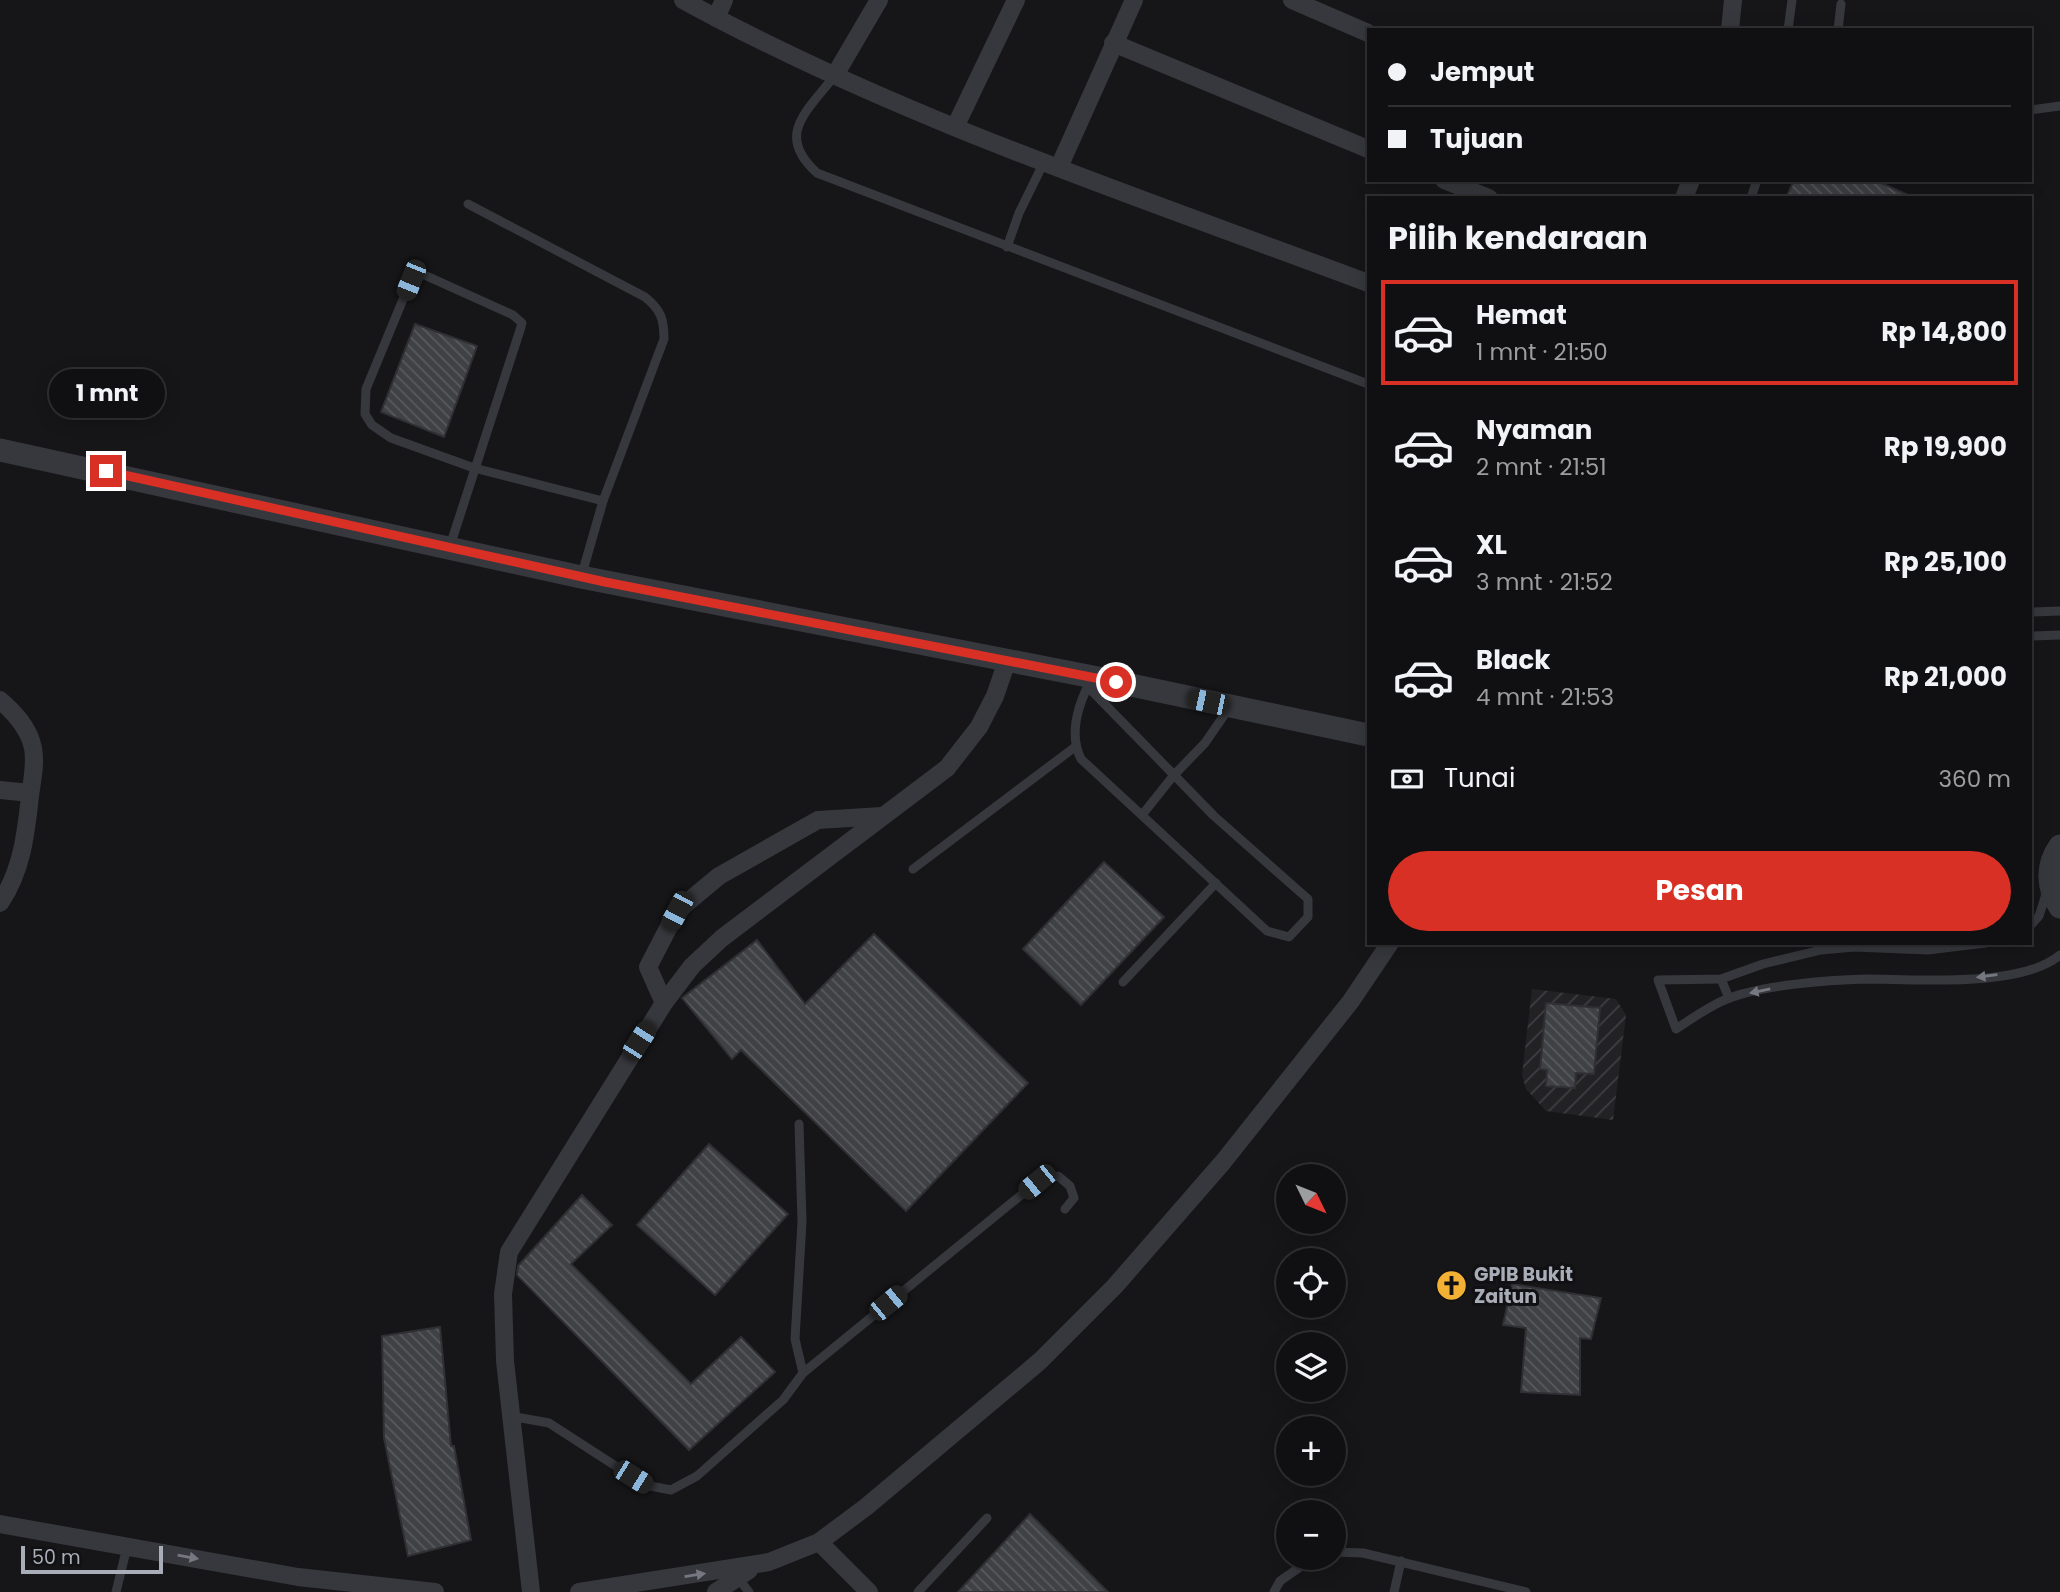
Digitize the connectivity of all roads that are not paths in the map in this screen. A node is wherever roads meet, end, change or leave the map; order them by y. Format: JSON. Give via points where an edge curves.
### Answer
{"nodes":[{"id":1,"x":683,"y":0,"type":"edge"},
{"id":2,"x":724,"y":0,"type":"edge"},
{"id":3,"x":879,"y":0,"type":"edge"},
{"id":4,"x":1016,"y":0,"type":"edge"},
{"id":5,"x":1134,"y":0,"type":"edge"},
{"id":6,"x":1292,"y":0,"type":"edge"},
{"id":7,"x":1734,"y":0,"type":"edge"},
{"id":8,"x":1791,"y":0,"type":"edge"},
{"id":9,"x":1841,"y":4,"type":"dead end"},
{"id":10,"x":716,"y":18,"type":"junction"},
{"id":11,"x":1730,"y":28,"type":"edge"},
{"id":12,"x":1788,"y":28,"type":"edge"},
{"id":13,"x":1838,"y":28,"type":"edge"},
{"id":14,"x":1367,"y":33,"type":"edge"},
{"id":15,"x":1113,"y":43,"type":"junction"},
{"id":16,"x":835,"y":75,"type":"junction"},
{"id":17,"x":2060,"y":106,"type":"edge"},
{"id":18,"x":2032,"y":110,"type":"edge"},
{"id":19,"x":956,"y":125,"type":"junction"},
{"id":20,"x":1367,"y":149,"type":"edge"},
{"id":21,"x":1052,"y":164,"type":"junction"},
{"id":22,"x":1449,"y":182,"type":"edge"},
{"id":23,"x":1484,"y":196,"type":"edge"},
{"id":24,"x":468,"y":204,"type":"dead end"},
{"id":25,"x":1007,"y":247,"type":"junction"},
{"id":26,"x":1367,"y":282,"type":"edge"},
{"id":27,"x":1367,"y":384,"type":"edge"},
{"id":28,"x":0,"y":450,"type":"edge"},
{"id":29,"x":474,"y":468,"type":"junction"},
{"id":30,"x":603,"y":501,"type":"junction"},
{"id":31,"x":449,"y":547,"type":"junction"},
{"id":32,"x":581,"y":577,"type":"junction"},
{"id":33,"x":2060,"y":611,"type":"edge"},
{"id":34,"x":2032,"y":612,"type":"edge"},
{"id":35,"x":2060,"y":635,"type":"edge"},
{"id":36,"x":2032,"y":636,"type":"edge"},
{"id":37,"x":1007,"y":661,"type":"junction"},
{"id":38,"x":1090,"y":682,"type":"junction"},
{"id":39,"x":0,"y":700,"type":"edge"},
{"id":40,"x":1230,"y":707,"type":"junction"},
{"id":41,"x":1367,"y":735,"type":"edge"},
{"id":42,"x":1075,"y":747,"type":"junction"},
{"id":43,"x":1174,"y":775,"type":"junction"},
{"id":44,"x":0,"y":790,"type":"edge"},
{"id":45,"x":30,"y":793,"type":"junction"},
{"id":46,"x":1142,"y":814,"type":"junction"},
{"id":47,"x":882,"y":816,"type":"junction"},
{"id":48,"x":2060,"y":846,"type":"edge"},
{"id":49,"x":913,"y":869,"type":"dead end"},
{"id":50,"x":2043,"y":871,"type":"edge"},
{"id":51,"x":5,"y":882,"type":"edge"},
{"id":52,"x":1216,"y":883,"type":"junction"},
{"id":53,"x":0,"y":904,"type":"edge"},
{"id":54,"x":2060,"y":907,"type":"edge"},
{"id":55,"x":2032,"y":924,"type":"edge"},
{"id":56,"x":1389,"y":945,"type":"edge"},
{"id":57,"x":1968,"y":945,"type":"edge"},
{"id":58,"x":2060,"y":955,"type":"edge"},
{"id":59,"x":1721,"y":979,"type":"junction"},
{"id":60,"x":1123,"y":982,"type":"dead end"},
{"id":61,"x":1729,"y":998,"type":"junction"},
{"id":62,"x":664,"y":1003,"type":"junction"},
{"id":63,"x":799,"y":1124,"type":"dead end"},
{"id":64,"x":1065,"y":1209,"type":"dead end"},
{"id":65,"x":803,"y":1373,"type":"junction"},
{"id":66,"x":510,"y":1416,"type":"junction"},
{"id":67,"x":987,"y":1518,"type":"dead end"},
{"id":68,"x":0,"y":1524,"type":"edge"},
{"id":69,"x":819,"y":1542,"type":"junction"},
{"id":70,"x":127,"y":1547,"type":"junction"},
{"id":71,"x":1346,"y":1552,"type":"edge"},
{"id":72,"x":1401,"y":1561,"type":"junction"},
{"id":73,"x":758,"y":1565,"type":"junction"},
{"id":74,"x":1296,"y":1570,"type":"edge"},
{"id":75,"x":744,"y":1585,"type":"edge"},
{"id":76,"x":116,"y":1592,"type":"edge"},
{"id":77,"x":435,"y":1592,"type":"edge"},
{"id":78,"x":531,"y":1592,"type":"edge"},
{"id":79,"x":579,"y":1592,"type":"edge"},
{"id":80,"x":716,"y":1592,"type":"edge"},
{"id":81,"x":869,"y":1592,"type":"edge"},
{"id":82,"x":918,"y":1592,"type":"edge"},
{"id":83,"x":1274,"y":1592,"type":"edge"},
{"id":84,"x":1394,"y":1592,"type":"edge"},
{"id":85,"x":1526,"y":1592,"type":"edge"}],
"edges":[{"from":1,"to":10,"type":"street"},
{"from":2,"to":10,"type":"street"},
{"from":3,"to":16,"type":"street"},
{"from":4,"to":19,"type":"street"},
{"from":5,"to":15,"type":"street"},
{"from":6,"to":14,"type":"street"},
{"from":7,"to":11,"type":"street"},
{"from":8,"to":12,"type":"lane"},
{"from":9,"to":13,"type":"lane"},
{"from":10,"to":16,"type":"street"},
{"from":15,"to":20,"type":"street"},
{"from":15,"to":21,"type":"street"},
{"from":16,"to":19,"type":"street"},
{"from":16,"to":25,"type":"lane","via":[[798,126],[794,144],[802,160],[817,173]]},
{"from":17,"to":18,"type":"lane"},
{"from":19,"to":21,"type":"street"},
{"from":21,"to":25,"type":"lane","via":[[1019,213]]},
{"from":21,"to":26,"type":"street"},
{"from":22,"to":23,"type":"street"},
{"from":24,"to":30,"type":"lane","via":[[658,307],[664,339]]},
{"from":25,"to":27,"type":"lane"},
{"from":28,"to":31,"type":"street"},
{"from":29,"to":29,"type":"lane","via":[[391,438],[365,414],[366,389],[411,280],[420,273],[522,323]]},
{"from":29,"to":30,"type":"lane"},
{"from":29,"to":31,"type":"lane"},
{"from":30,"to":32,"type":"lane"},
{"from":31,"to":32,"type":"street"},
{"from":32,"to":37,"type":"street"},
{"from":33,"to":34,"type":"lane"},
{"from":35,"to":36,"type":"lane"},
{"from":37,"to":38,"type":"street"},
{"from":37,"to":47,"type":"street","via":[[995,696],[964,750]]},
{"from":38,"to":40,"type":"street"},
{"from":38,"to":42,"type":"lane","via":[[1078,714]]},
{"from":38,"to":43,"type":"lane"},
{"from":39,"to":45,"type":"street","via":[[16,715],[33,748]]},
{"from":40,"to":41,"type":"street"},
{"from":40,"to":43,"type":"lane","via":[[1205,743]]},
{"from":42,"to":46,"type":"lane","via":[[1082,759]]},
{"from":42,"to":49,"type":"lane"},
{"from":43,"to":46,"type":"lane"},
{"from":43,"to":52,"type":"lane","via":[[1213,817],[1302,891],[1308,899],[1308,917],[1289,937],[1282,937],[1267,931]]},
{"from":44,"to":45,"type":"street"},
{"from":45,"to":51,"type":"street","via":[[24,847]]},
{"from":46,"to":52,"type":"lane"},
{"from":47,"to":62,"type":"street","via":[[722,938],[692,966]]},
{"from":47,"to":62,"type":"street","via":[[818,820],[719,876],[677,911],[648,967]]},
{"from":48,"to":50,"type":"street"},
{"from":50,"to":54,"type":"street"},
{"from":50,"to":55,"type":"lane","via":[[2039,916]]},
{"from":51,"to":53,"type":"street"},
{"from":52,"to":60,"type":"lane"},
{"from":56,"to":69,"type":"street","via":[[1351,1001],[1223,1162],[1115,1286],[1040,1361]]},
{"from":57,"to":59,"type":"lane","via":[[1927,950],[1821,950]]},
{"from":58,"to":61,"type":"lane","one_way":true,"via":[[2043,967],[1947,981],[1863,979]]},
{"from":59,"to":61,"type":"lane"},
{"from":59,"to":61,"type":"lane","via":[[1658,980],[1676,1029]]},
{"from":62,"to":66,"type":"street","via":[[509,1252],[503,1294]]},
{"from":63,"to":65,"type":"lane","via":[[802,1222],[795,1339]]},
{"from":64,"to":65,"type":"lane","via":[[1074,1198],[1070,1186],[1058,1175],[1037,1182]]},
{"from":65,"to":66,"type":"lane","via":[[783,1400],[697,1476],[671,1490],[645,1485],[549,1423]]},
{"from":66,"to":78,"type":"street"},
{"from":67,"to":82,"type":"lane"},
{"from":68,"to":70,"type":"street"},
{"from":69,"to":73,"type":"street"},
{"from":69,"to":81,"type":"street"},
{"from":70,"to":76,"type":"lane"},
{"from":70,"to":77,"type":"street","one_way":true,"via":[[298,1577]]},
{"from":71,"to":72,"type":"lane"},
{"from":72,"to":84,"type":"lane"},
{"from":72,"to":85,"type":"lane"},
{"from":73,"to":75,"type":"street"},
{"from":79,"to":73,"type":"street","one_way":true},
{"from":74,"to":83,"type":"lane"},
{"from":75,"to":80,"type":"street"}]}
